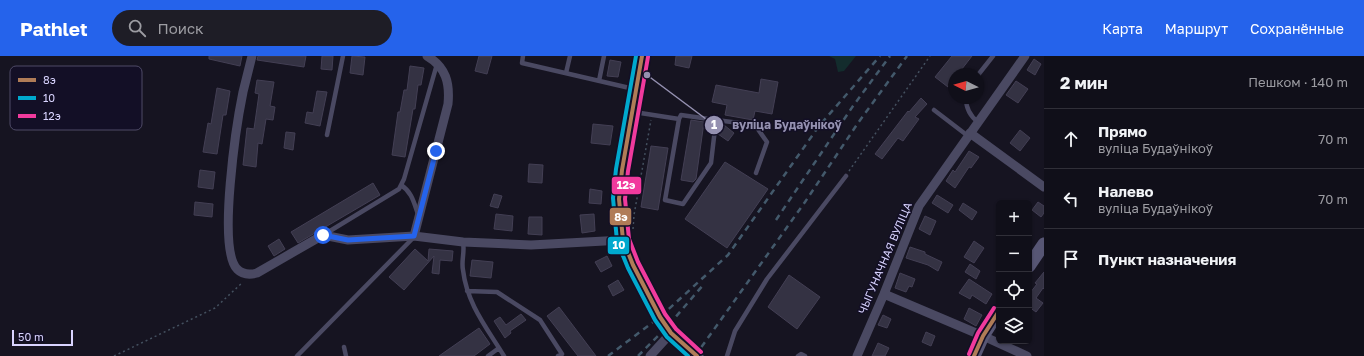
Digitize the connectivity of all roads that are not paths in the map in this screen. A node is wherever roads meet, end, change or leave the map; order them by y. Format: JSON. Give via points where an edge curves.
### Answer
{"nodes":[{"id":1,"x":252,"y":56,"type":"edge"},
{"id":2,"x":343,"y":56,"type":"edge"},
{"id":3,"x":427,"y":56,"type":"edge"},
{"id":4,"x":523,"y":56,"type":"edge"},
{"id":5,"x":570,"y":56,"type":"edge"},
{"id":6,"x":604,"y":56,"type":"edge"},
{"id":7,"x":642,"y":56,"type":"edge"},
{"id":8,"x":993,"y":56,"type":"edge"},
{"id":9,"x":1025,"y":56,"type":"edge"},
{"id":10,"x":437,"y":64,"type":"junction"},
{"id":11,"x":984,"y":68,"type":"edge"},
{"id":12,"x":566,"y":73,"type":"junction"},
{"id":13,"x":599,"y":81,"type":"junction"},
{"id":14,"x":636,"y":89,"type":"junction"},
{"id":15,"x":967,"y":104,"type":"edge"},
{"id":16,"x":934,"y":110,"type":"dead end"},
{"id":17,"x":632,"y":111,"type":"junction"},
{"id":18,"x":679,"y":119,"type":"junction"},
{"id":19,"x":716,"y":120,"type":"junction"},
{"id":20,"x":978,"y":122,"type":"junction"},
{"id":21,"x":327,"y":135,"type":"dead end"},
{"id":22,"x":969,"y":135,"type":"junction"},
{"id":23,"x":756,"y":173,"type":"dead end"},
{"id":24,"x":846,"y":176,"type":"road end"},
{"id":25,"x":401,"y":185,"type":"junction"},
{"id":26,"x":1044,"y":187,"type":"edge"},
{"id":27,"x":419,"y":218,"type":"junction"},
{"id":28,"x":323,"y":235,"type":"junction"},
{"id":29,"x":414,"y":236,"type":"junction"},
{"id":30,"x":628,"y":236,"type":"junction"},
{"id":31,"x":463,"y":242,"type":"junction"},
{"id":32,"x":1044,"y":244,"type":"edge"},
{"id":33,"x":1032,"y":262,"type":"edge"},
{"id":34,"x":467,"y":290,"type":"junction"},
{"id":35,"x":884,"y":294,"type":"junction"},
{"id":36,"x":996,"y":316,"type":"edge"},
{"id":37,"x":672,"y":333,"type":"junction"},
{"id":38,"x":983,"y":336,"type":"junction"},
{"id":39,"x":344,"y":348,"type":"dead end"},
{"id":40,"x":499,"y":348,"type":"junction"},
{"id":41,"x":297,"y":356,"type":"edge"},
{"id":42,"x":346,"y":356,"type":"edge"},
{"id":43,"x":488,"y":356,"type":"edge"},
{"id":44,"x":504,"y":356,"type":"edge"},
{"id":45,"x":558,"y":356,"type":"edge"},
{"id":46,"x":650,"y":356,"type":"edge"},
{"id":47,"x":697,"y":356,"type":"edge"},
{"id":48,"x":727,"y":356,"type":"edge"},
{"id":49,"x":798,"y":356,"type":"edge"},
{"id":50,"x":805,"y":356,"type":"edge"},
{"id":51,"x":857,"y":356,"type":"edge"},
{"id":52,"x":974,"y":356,"type":"edge"},
{"id":53,"x":1027,"y":356,"type":"edge"}],
"edges":[{"from":1,"to":28,"type":"street","via":[[233,150],[228,241],[231,256],[236,268],[250,275]]},
{"from":2,"to":21,"type":"lane"},
{"from":3,"to":10,"type":"street"},
{"from":4,"to":12,"type":"lane","via":[[522,63]]},
{"from":5,"to":12,"type":"lane"},
{"from":6,"to":13,"type":"lane"},
{"from":7,"to":14,"type":"street"},
{"from":8,"to":11,"type":"lane"},
{"from":9,"to":20,"type":"street","name":"ЧЫГУНАЧНАЯ ВУЛІЦА"},
{"from":10,"to":25,"type":"lane"},
{"from":10,"to":27,"type":"street","via":[[448,81],[448,104]]},
{"from":12,"to":13,"type":"lane"},
{"from":13,"to":14,"type":"lane"},
{"from":14,"to":17,"type":"street"},
{"from":15,"to":20,"type":"lane","via":[[971,117]]},
{"from":16,"to":22,"type":"lane"},
{"from":17,"to":18,"type":"lane"},
{"from":17,"to":30,"type":"street","via":[[619,199]]},
{"from":18,"to":19,"type":"lane","via":[[681,115]]},
{"from":18,"to":19,"type":"lane","via":[[665,200],[683,204],[712,163]]},
{"from":19,"to":23,"type":"lane","via":[[755,126],[759,131],[767,142]]},
{"from":20,"to":22,"type":"street","name":"ЧЫГУНАЧНАЯ ВУЛІЦА"},
{"from":22,"to":26,"type":"street"},
{"from":22,"to":35,"type":"street","name":"ЧЫГУНАЧНАЯ ВУЛІЦА","via":[[919,206]]},
{"from":24,"to":48,"type":"lane","via":[[767,279],[735,330]]},
{"from":25,"to":27,"type":"lane","via":[[411,196]]},
{"from":25,"to":28,"type":"lane","via":[[399,189]]},
{"from":27,"to":29,"type":"street"},
{"from":28,"to":29,"type":"street","via":[[348,240]]},
{"from":29,"to":31,"type":"street"},
{"from":29,"to":41,"type":"lane"},
{"from":30,"to":31,"type":"street","via":[[531,246]]},
{"from":30,"to":37,"type":"street","via":[[633,265],[660,317]]},
{"from":31,"to":34,"type":"lane","via":[[462,269]]},
{"from":32,"to":33,"type":"street"},
{"from":34,"to":40,"type":"lane","via":[[478,316]]},
{"from":34,"to":45,"type":"lane","via":[[497,292],[540,320],[562,354]]},
{"from":35,"to":38,"type":"street"},
{"from":35,"to":51,"type":"street","name":"ЧЫГУНАЧНАЯ ВУЛІЦА"},
{"from":36,"to":38,"type":"street"},
{"from":37,"to":46,"type":"street"},
{"from":37,"to":47,"type":"street"},
{"from":38,"to":52,"type":"street"},
{"from":38,"to":53,"type":"street"},
{"from":39,"to":42,"type":"lane"},
{"from":40,"to":43,"type":"lane"},
{"from":40,"to":44,"type":"lane"},
{"from":49,"to":50,"type":"lane"}]}
